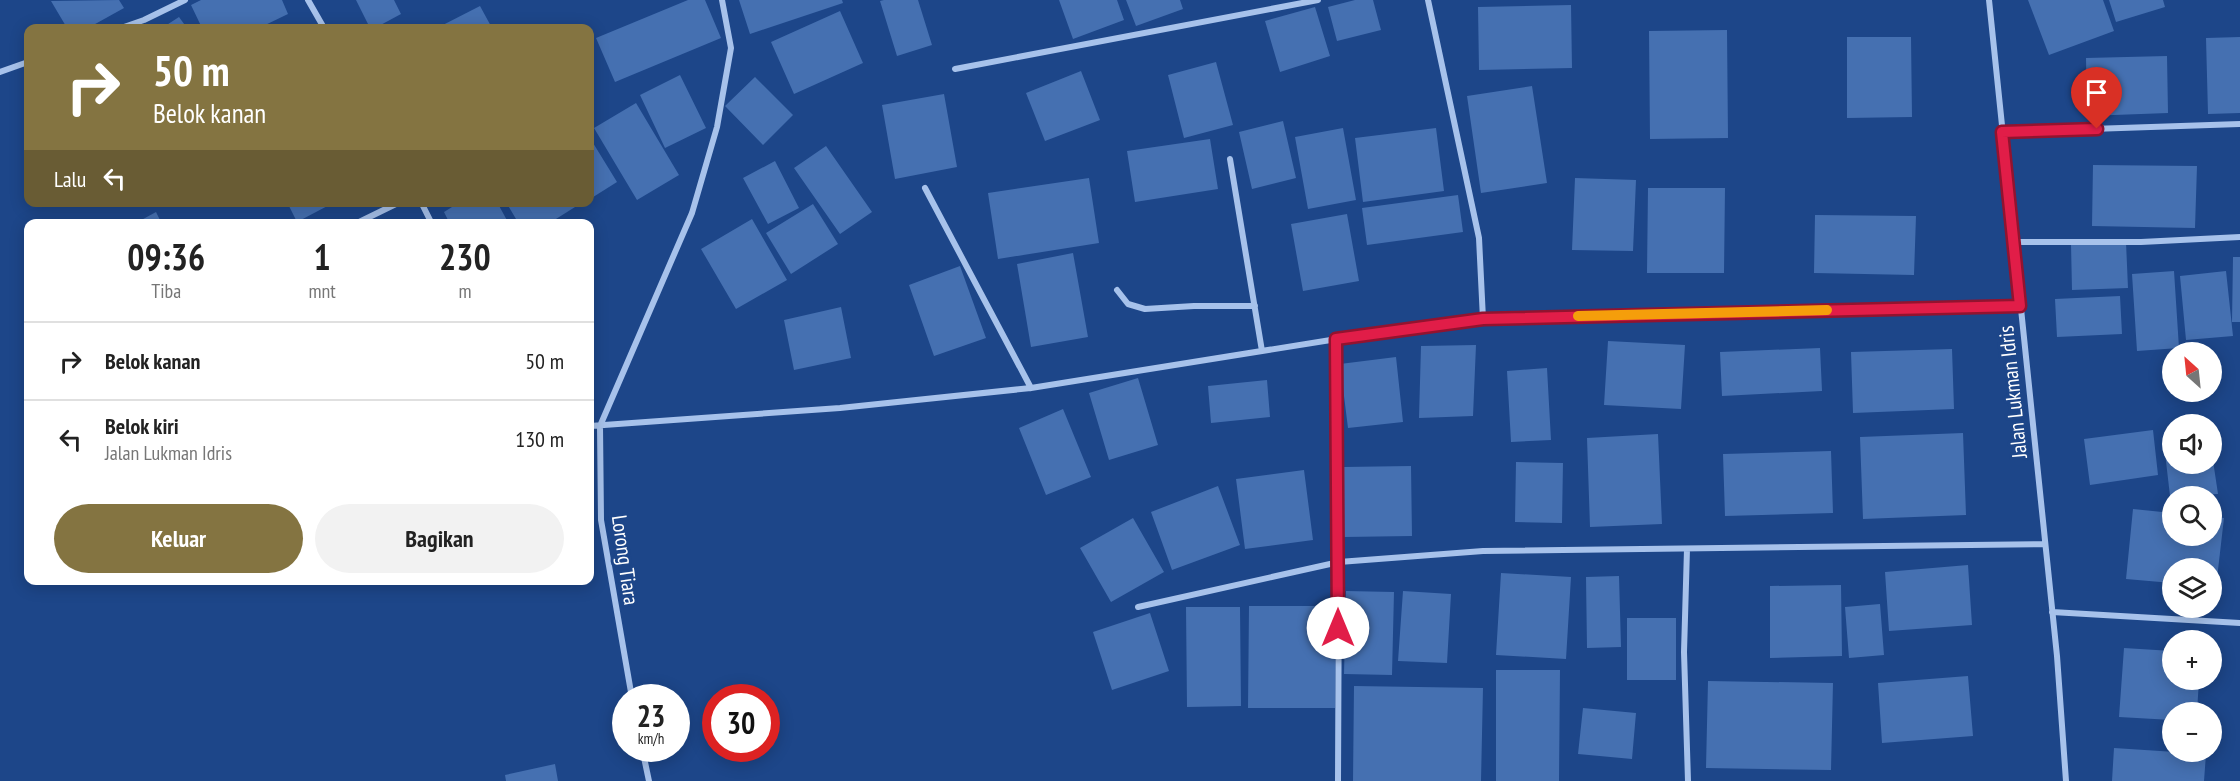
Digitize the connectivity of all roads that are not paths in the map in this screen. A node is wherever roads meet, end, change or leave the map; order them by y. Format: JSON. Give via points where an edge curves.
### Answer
{"nodes":[{"id":1,"x":185,"y":0,"type":"edge"},
{"id":2,"x":308,"y":0,"type":"edge"},
{"id":3,"x":723,"y":0,"type":"edge"},
{"id":4,"x":1318,"y":0,"type":"edge"},
{"id":5,"x":1428,"y":0,"type":"edge"},
{"id":6,"x":1989,"y":0,"type":"edge"},
{"id":7,"x":132,"y":24,"type":"edge"},
{"id":8,"x":322,"y":24,"type":"edge"},
{"id":9,"x":24,"y":63,"type":"edge"},
{"id":10,"x":955,"y":69,"type":"dead end"},
{"id":11,"x":0,"y":72,"type":"edge"},
{"id":12,"x":2240,"y":124,"type":"edge"},
{"id":13,"x":2002,"y":132,"type":"junction"},
{"id":14,"x":1230,"y":159,"type":"dead end"},
{"id":15,"x":925,"y":188,"type":"dead end"},
{"id":16,"x":389,"y":207,"type":"edge"},
{"id":17,"x":365,"y":219,"type":"edge"},
{"id":18,"x":2240,"y":237,"type":"edge"},
{"id":19,"x":2014,"y":242,"type":"junction"},
{"id":20,"x":1117,"y":290,"type":"dead end"},
{"id":21,"x":1255,"y":306,"type":"junction"},
{"id":22,"x":2020,"y":306,"type":"junction"},
{"id":23,"x":1483,"y":319,"type":"junction"},
{"id":24,"x":1336,"y":339,"type":"junction"},
{"id":25,"x":1262,"y":351,"type":"junction"},
{"id":26,"x":1031,"y":388,"type":"junction"},
{"id":27,"x":594,"y":426,"type":"edge"},
{"id":28,"x":600,"y":426,"type":"junction"},
{"id":29,"x":2045,"y":544,"type":"junction"},
{"id":30,"x":1686,"y":549,"type":"junction"},
{"id":31,"x":1339,"y":562,"type":"junction"},
{"id":32,"x":1138,"y":607,"type":"dead end"},
{"id":33,"x":2052,"y":612,"type":"junction"},
{"id":34,"x":2240,"y":623,"type":"edge"},
{"id":35,"x":630,"y":684,"type":"edge"},
{"id":36,"x":645,"y":762,"type":"edge"},
{"id":37,"x":649,"y":781,"type":"edge"},
{"id":38,"x":1338,"y":781,"type":"edge"},
{"id":39,"x":1688,"y":781,"type":"edge"},
{"id":40,"x":2066,"y":781,"type":"edge"}],
"edges":[{"from":1,"to":7,"type":"street"},
{"from":2,"to":8,"type":"street"},
{"from":3,"to":28,"type":"street","via":[[731,48],[717,126],[692,213]]},
{"from":4,"to":10,"type":"street"},
{"from":5,"to":23,"type":"street","via":[[1479,238]]},
{"from":6,"to":13,"type":"street","name":"Jalan Lukman Idris"},
{"from":9,"to":11,"type":"street"},
{"from":12,"to":13,"type":"street"},
{"from":13,"to":19,"type":"street","name":"Jalan Lukman Idris"},
{"from":14,"to":21,"type":"street"},
{"from":15,"to":26,"type":"street"},
{"from":16,"to":17,"type":"street"},
{"from":18,"to":19,"type":"street"},
{"from":19,"to":22,"type":"street","name":"Jalan Lukman Idris"},
{"from":20,"to":21,"type":"street","via":[[1128,304],[1145,309]]},
{"from":21,"to":25,"type":"street"},
{"from":22,"to":23,"type":"street"},
{"from":22,"to":29,"type":"street","name":"Jalan Lukman Idris"},
{"from":23,"to":24,"type":"street"},
{"from":24,"to":25,"type":"street"},
{"from":24,"to":31,"type":"street"},
{"from":25,"to":26,"type":"street"},
{"from":26,"to":28,"type":"street","via":[[840,408]]},
{"from":27,"to":28,"type":"street"},
{"from":28,"to":35,"type":"street","name":"Lorong Tiara","via":[[601,520]]},
{"from":29,"to":30,"type":"street"},
{"from":29,"to":33,"type":"street","name":"Jalan Lukman Idris"},
{"from":30,"to":31,"type":"street","via":[[1483,551]]},
{"from":30,"to":39,"type":"street"},
{"from":31,"to":32,"type":"street"},
{"from":31,"to":38,"type":"street"},
{"from":33,"to":34,"type":"street"},
{"from":33,"to":40,"type":"street","name":"Jalan Lukman Idris"},
{"from":36,"to":37,"type":"street"}]}
